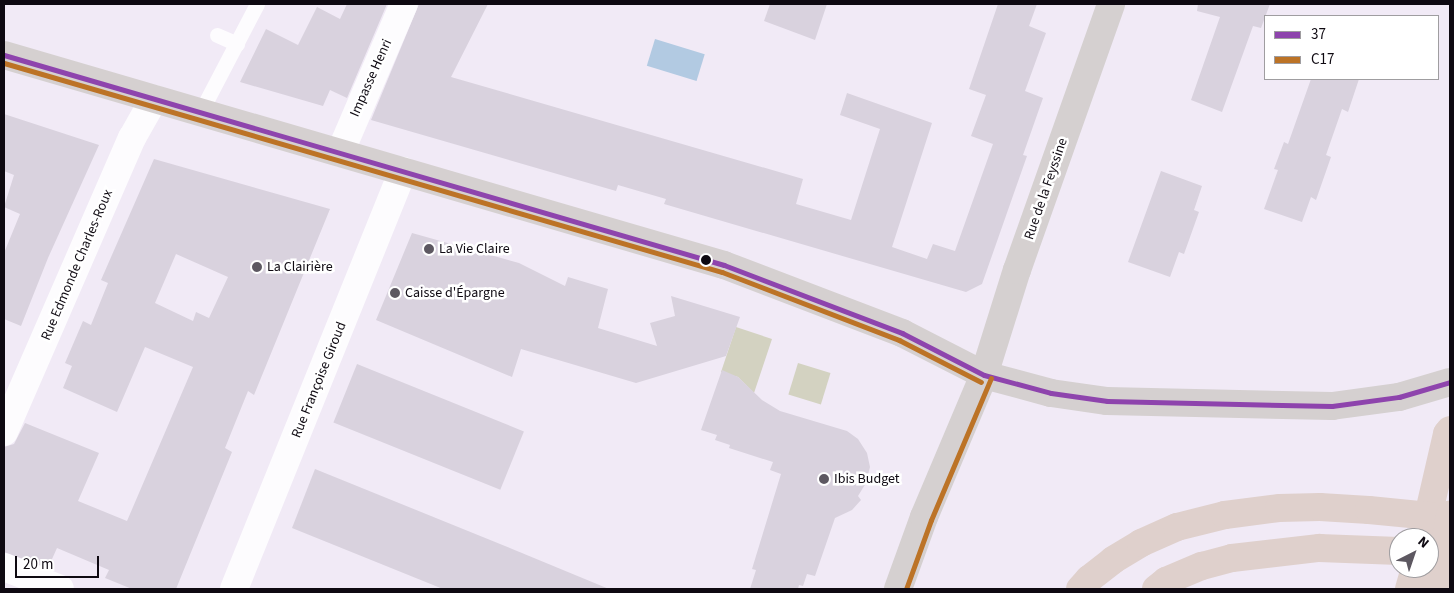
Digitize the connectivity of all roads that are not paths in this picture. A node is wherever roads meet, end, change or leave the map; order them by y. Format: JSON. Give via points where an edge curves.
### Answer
{"nodes":[{"id":1,"x":257,"y":4,"type":"edge"},
{"id":2,"x":404,"y":4,"type":"edge"},
{"id":3,"x":1111,"y":4,"type":"edge"},
{"id":4,"x":217,"y":35,"type":"dead end"},
{"id":5,"x":237,"y":44,"type":"junction"},
{"id":6,"x":4,"y":55,"type":"edge"},
{"id":7,"x":154,"y":99,"type":"junction"},
{"id":8,"x":200,"y":113,"type":"junction"},
{"id":9,"x":340,"y":153,"type":"junction"},
{"id":10,"x":403,"y":171,"type":"junction"},
{"id":11,"x":984,"y":375,"type":"junction"},
{"id":12,"x":1450,"y":382,"type":"edge"},
{"id":13,"x":1450,"y":430,"type":"edge"},
{"id":14,"x":4,"y":432,"type":"edge"},
{"id":15,"x":1450,"y":516,"type":"edge"},
{"id":16,"x":1425,"y":528,"type":"edge"},
{"id":17,"x":1389,"y":550,"type":"edge"},
{"id":18,"x":4,"y":567,"type":"edge"},
{"id":19,"x":60,"y":589,"type":"edge"},
{"id":20,"x":234,"y":589,"type":"edge"},
{"id":21,"x":898,"y":589,"type":"edge"},
{"id":22,"x":1080,"y":589,"type":"edge"},
{"id":23,"x":1156,"y":589,"type":"edge"},
{"id":24,"x":1435,"y":589,"type":"edge"}],
"edges":[{"from":1,"to":5,"type":"lane"},
{"from":2,"to":9,"type":"street","name":"Impasse Henri"},
{"from":3,"to":11,"type":"main road","name":"Rue de la Feyssine","via":[[1017,270]]},
{"from":4,"to":5,"type":"lane"},
{"from":5,"to":8,"type":"lane"},
{"from":6,"to":7,"type":"main road"},
{"from":7,"to":8,"type":"main road"},
{"from":7,"to":14,"type":"street","name":"Rue Edmonde Charles-Roux","via":[[132,138]]},
{"from":8,"to":9,"type":"main road"},
{"from":9,"to":10,"type":"main road"},
{"from":10,"to":11,"type":"main road","via":[[724,265],[902,333]]},
{"from":10,"to":20,"type":"street","name":"Rue Françoise Giroud"},
{"from":11,"to":12,"type":"main road","via":[[1051,393],[1107,401],[1332,406],[1399,396]]},
{"from":11,"to":21,"type":"main road","name":"Rue de la Feyssine","via":[[927,509]]},
{"from":13,"to":16,"type":"highway"},
{"from":15,"to":22,"type":"highway","via":[[1340,508],[1279,508],[1225,515],[1177,527],[1141,543],[1113,560]]},
{"from":15,"to":24,"type":"highway"},
{"from":17,"to":23,"type":"highway","via":[[1319,548],[1232,558],[1202,566],[1166,581]]},
{"from":18,"to":19,"type":"street"}]}
